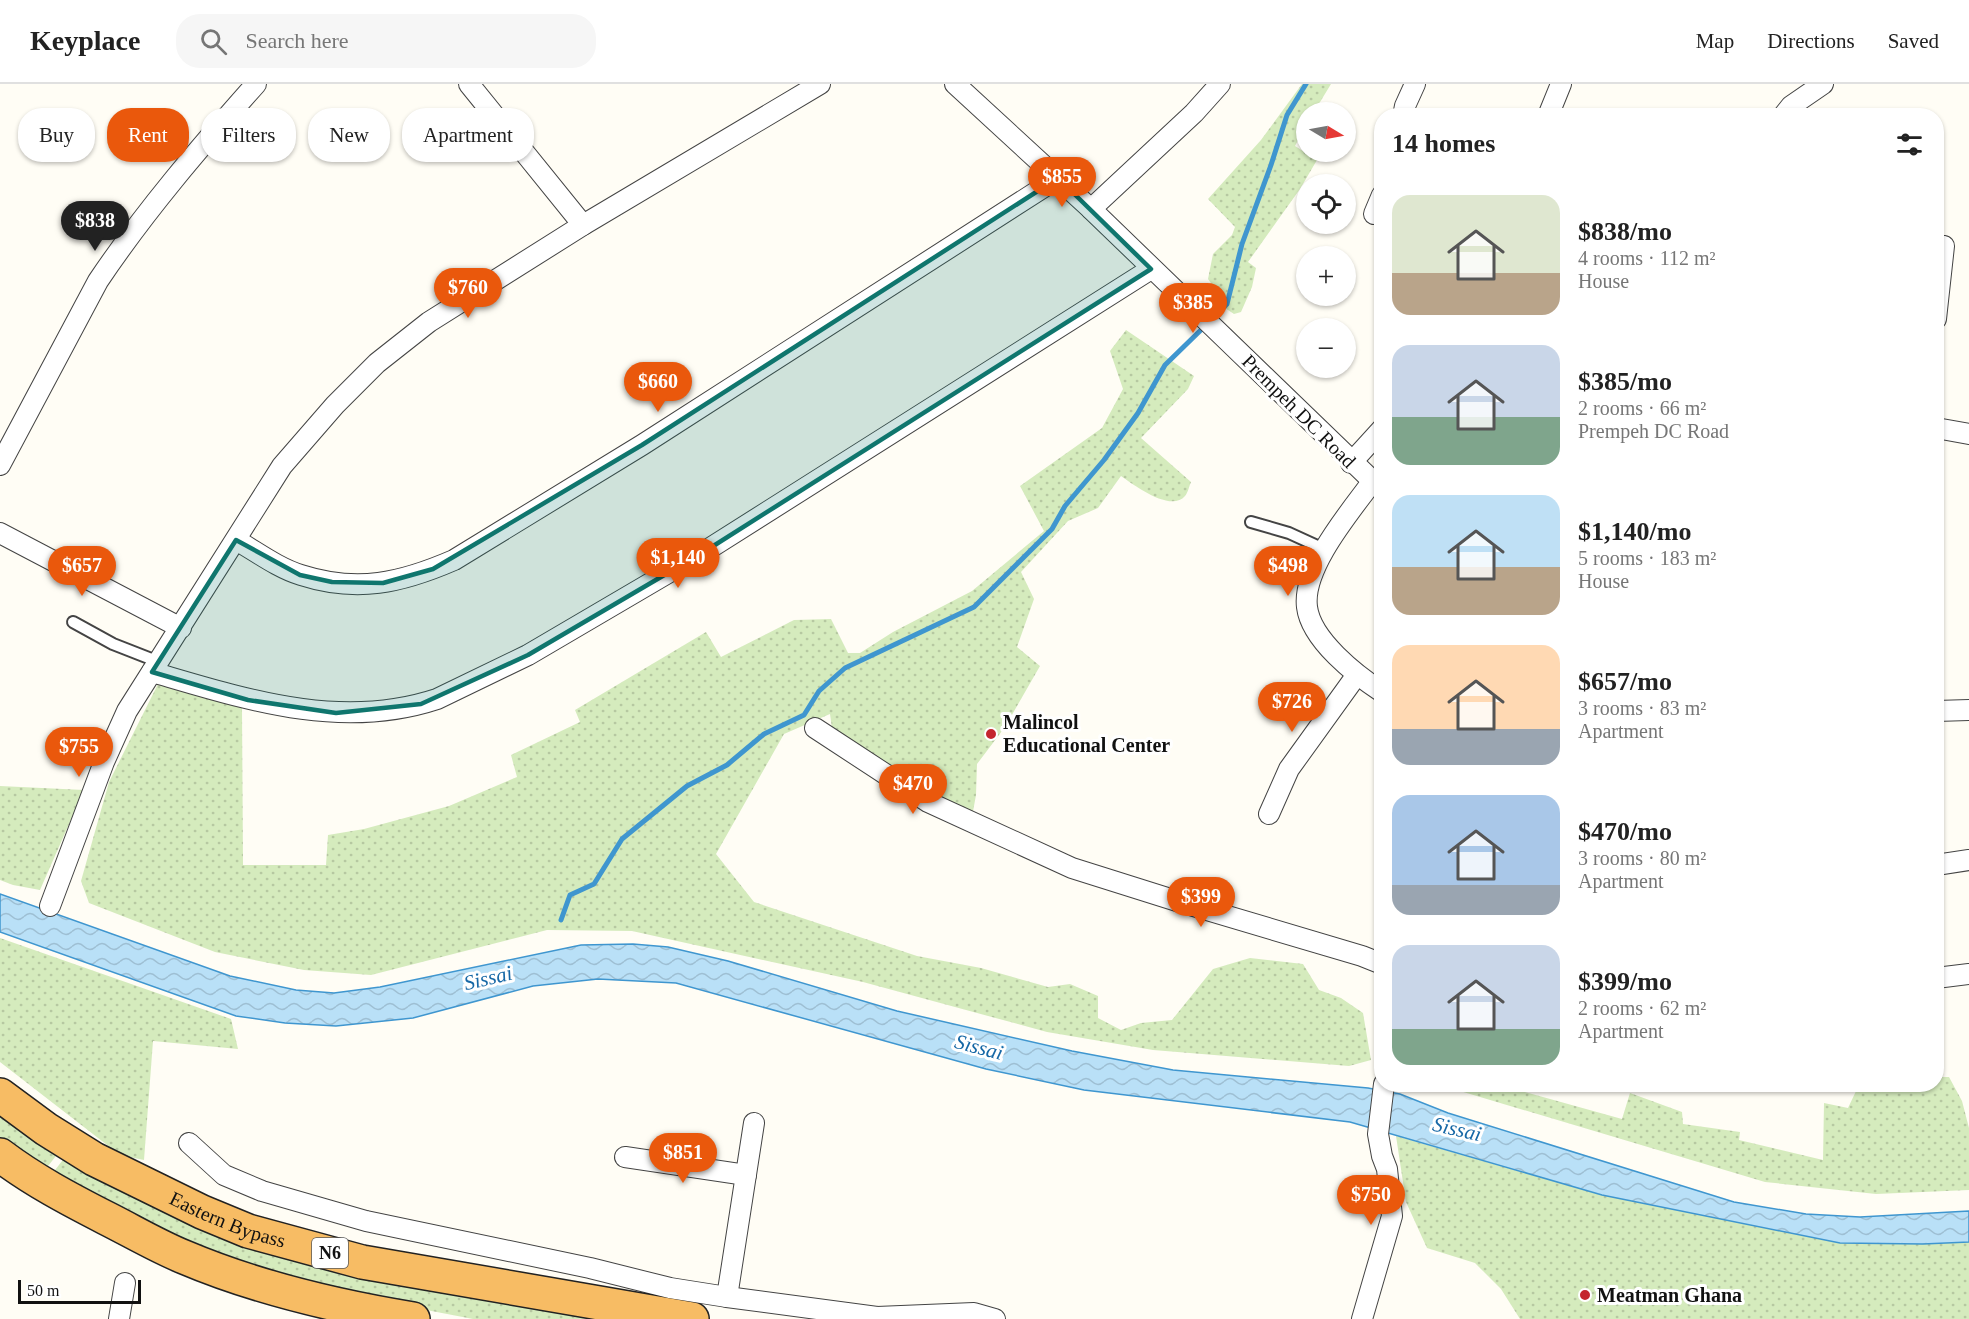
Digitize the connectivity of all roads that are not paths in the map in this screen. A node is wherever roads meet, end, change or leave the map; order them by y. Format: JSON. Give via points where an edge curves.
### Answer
{"nodes":[{"id":1,"x":256,"y":84,"type":"edge"},
{"id":2,"x":469,"y":84,"type":"edge"},
{"id":3,"x":820,"y":84,"type":"edge"},
{"id":4,"x":955,"y":84,"type":"edge"},
{"id":5,"x":1220,"y":84,"type":"edge"},
{"id":6,"x":1415,"y":84,"type":"edge"},
{"id":7,"x":1561,"y":84,"type":"edge"},
{"id":8,"x":1823,"y":84,"type":"edge"},
{"id":9,"x":1405,"y":108,"type":"edge"},
{"id":10,"x":1551,"y":108,"type":"edge"},
{"id":11,"x":1789,"y":108,"type":"edge"},
{"id":12,"x":1058,"y":178,"type":"junction"},
{"id":13,"x":1091,"y":209,"type":"junction"},
{"id":14,"x":583,"y":225,"type":"junction"},
{"id":15,"x":1151,"y":268,"type":"junction"},
{"id":16,"x":1944,"y":430,"type":"edge"},
{"id":17,"x":1969,"y":434,"type":"edge"},
{"id":18,"x":1374,"y":438,"type":"edge"},
{"id":19,"x":1351,"y":463,"type":"junction"},
{"id":20,"x":0,"y":465,"type":"edge"},
{"id":21,"x":1374,"y":483,"type":"edge"},
{"id":22,"x":1374,"y":490,"type":"edge"},
{"id":23,"x":1251,"y":522,"type":"dead end"},
{"id":24,"x":0,"y":533,"type":"edge"},
{"id":25,"x":236,"y":540,"type":"junction"},
{"id":26,"x":1324,"y":549,"type":"junction"},
{"id":27,"x":73,"y":622,"type":"dead end"},
{"id":28,"x":182,"y":628,"type":"junction"},
{"id":29,"x":156,"y":667,"type":"junction"},
{"id":30,"x":1356,"y":676,"type":"junction"},
{"id":31,"x":1374,"y":687,"type":"edge"},
{"id":32,"x":1969,"y":710,"type":"edge"},
{"id":33,"x":1944,"y":711,"type":"edge"},
{"id":34,"x":815,"y":729,"type":"dead end"},
{"id":35,"x":1269,"y":814,"type":"dead end"},
{"id":36,"x":1969,"y":860,"type":"edge"},
{"id":37,"x":1944,"y":864,"type":"edge"},
{"id":38,"x":50,"y":906,"type":"dead end"},
{"id":39,"x":1374,"y":961,"type":"edge"},
{"id":40,"x":1969,"y":974,"type":"edge"},
{"id":41,"x":1944,"y":977,"type":"edge"},
{"id":42,"x":1382,"y":1092,"type":"edge"},
{"id":43,"x":0,"y":1095,"type":"edge"},
{"id":44,"x":754,"y":1123,"type":"dead end"},
{"id":45,"x":189,"y":1143,"type":"dead end"},
{"id":46,"x":0,"y":1155,"type":"edge"},
{"id":47,"x":625,"y":1157,"type":"dead end"},
{"id":48,"x":746,"y":1175,"type":"junction"},
{"id":49,"x":125,"y":1283,"type":"dead end"},
{"id":50,"x":727,"y":1297,"type":"junction"},
{"id":51,"x":119,"y":1319,"type":"edge"},
{"id":52,"x":412,"y":1319,"type":"edge"},
{"id":53,"x":692,"y":1319,"type":"edge"},
{"id":54,"x":995,"y":1319,"type":"edge"},
{"id":55,"x":1362,"y":1319,"type":"edge"}],
"edges":[{"from":1,"to":20,"type":"street","via":[[185,166],[110,263]]},
{"from":2,"to":14,"type":"street"},
{"from":3,"to":14,"type":"street"},
{"from":4,"to":12,"type":"street","name":"Prempeh DC Road"},
{"from":5,"to":13,"type":"street"},
{"from":6,"to":9,"type":"street"},
{"from":7,"to":10,"type":"street"},
{"from":8,"to":11,"type":"street"},
{"from":12,"to":13,"type":"street","name":"Prempeh DC Road"},
{"from":12,"to":25,"type":"street","via":[[642,445],[433,569],[383,583],[332,582],[300,575]]},
{"from":13,"to":15,"type":"street","name":"Prempeh DC Road"},
{"from":14,"to":25,"type":"street","via":[[429,322],[377,363],[282,466]]},
{"from":15,"to":19,"type":"street","name":"Prempeh DC Road"},
{"from":15,"to":29,"type":"street","via":[[707,550],[528,655],[436,699],[384,710],[317,711],[248,700]]},
{"from":16,"to":17,"type":"street"},
{"from":18,"to":19,"type":"street"},
{"from":19,"to":21,"type":"street","name":"Prempeh DC Road"},
{"from":22,"to":26,"type":"street"},
{"from":23,"to":26,"type":"lane"},
{"from":24,"to":28,"type":"street"},
{"from":25,"to":28,"type":"street"},
{"from":26,"to":30,"type":"street","via":[[1306,594],[1308,616],[1324,643]]},
{"from":27,"to":29,"type":"lane"},
{"from":28,"to":29,"type":"street"},
{"from":29,"to":38,"type":"street","via":[[127,711],[104,762]]},
{"from":30,"to":31,"type":"street"},
{"from":30,"to":35,"type":"street","via":[[1290,769]]},
{"from":32,"to":33,"type":"street"},
{"from":34,"to":39,"type":"street","via":[[928,802],[1072,868]]},
{"from":36,"to":37,"type":"street"},
{"from":40,"to":41,"type":"street"},
{"from":42,"to":55,"type":"street","via":[[1378,1134],[1392,1216]]},
{"from":43,"to":53,"type":"highway","name":"Eastern Bypass","number":"N6","via":[[94,1159],[248,1231],[362,1262]]},
{"from":44,"to":48,"type":"street"},
{"from":45,"to":50,"type":"street","via":[[224,1175],[262,1191],[356,1218],[670,1288]]},
{"from":46,"to":52,"type":"highway","via":[[70,1199],[181,1256],[290,1294]]},
{"from":47,"to":48,"type":"street"},
{"from":48,"to":50,"type":"street"},
{"from":49,"to":51,"type":"street"},
{"from":50,"to":54,"type":"street","via":[[877,1317],[974,1313]]}]}
